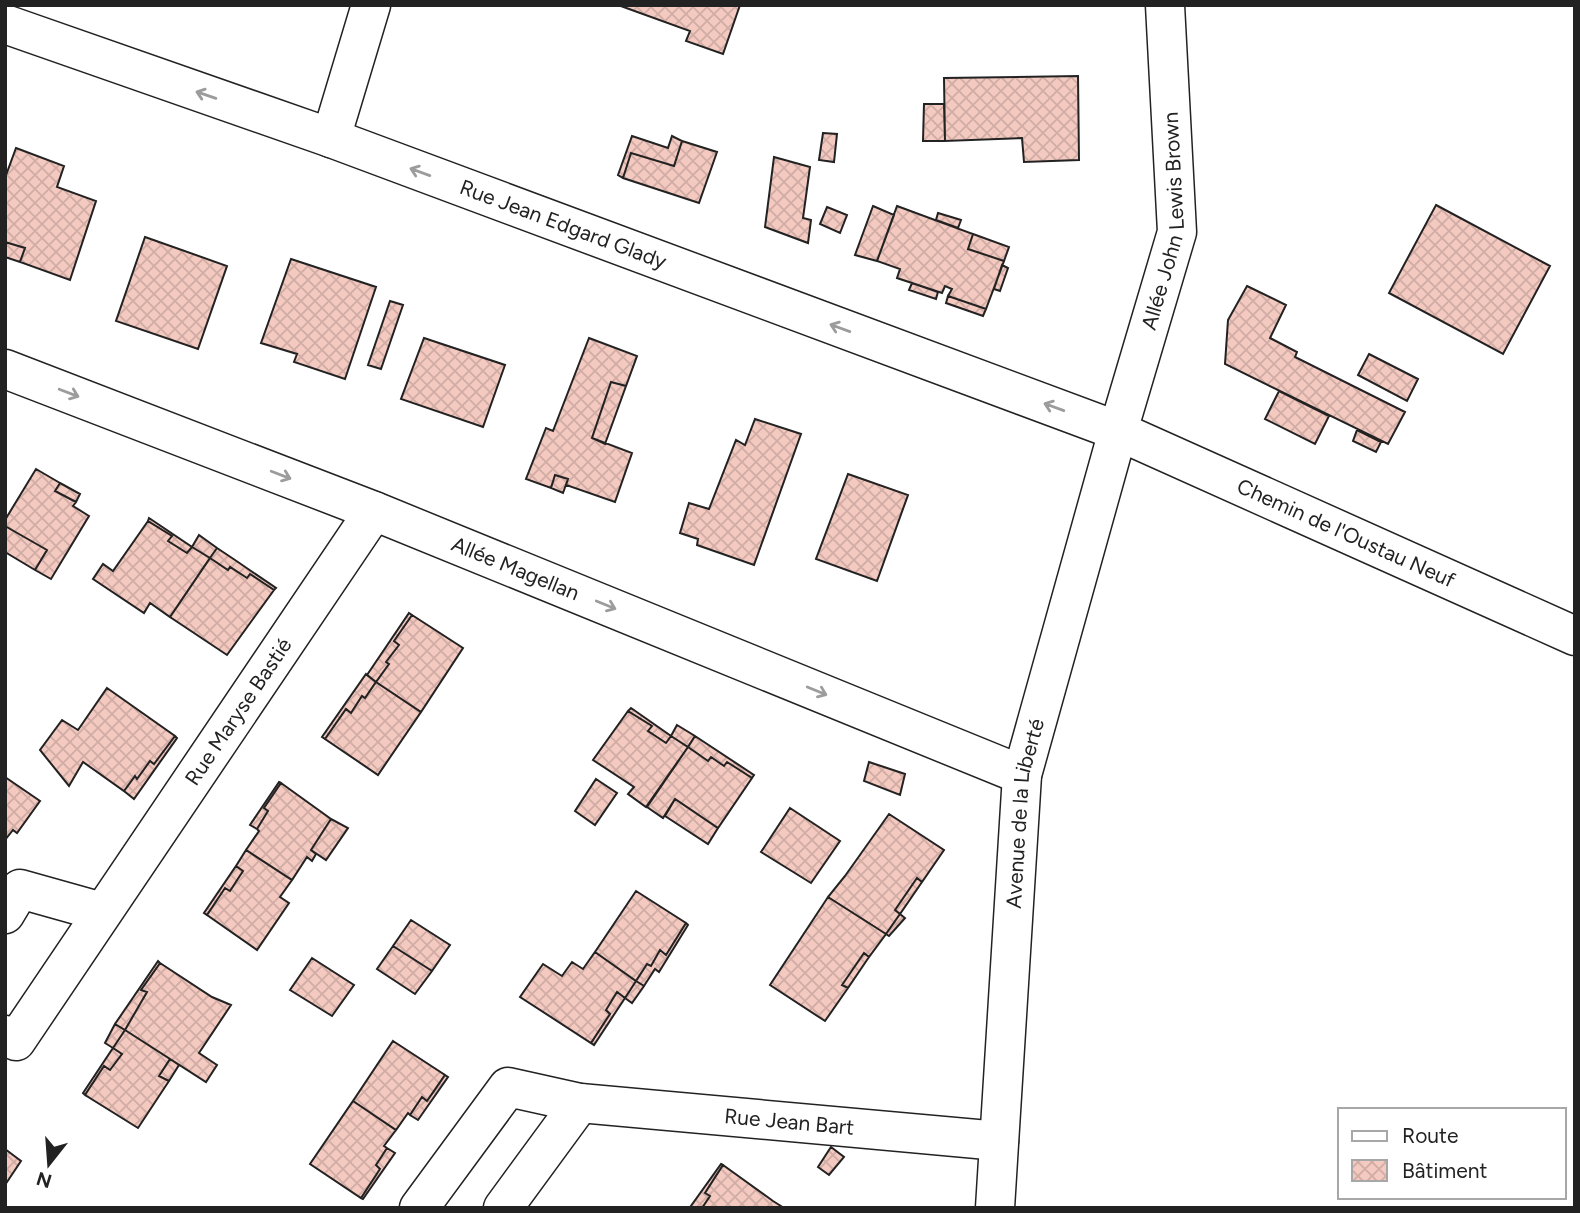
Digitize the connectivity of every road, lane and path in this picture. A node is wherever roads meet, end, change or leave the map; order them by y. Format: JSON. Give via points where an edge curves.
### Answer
{"nodes":[{"id":1,"x":371,"y":5,"type":"edge"},
{"id":2,"x":1165,"y":5,"type":"edge"},
{"id":3,"x":5,"y":23,"type":"edge"},
{"id":4,"x":331,"y":138,"type":"junction"},
{"id":5,"x":5,"y":369,"type":"edge"},
{"id":6,"x":1118,"y":431,"type":"junction"},
{"id":7,"x":374,"y":511,"type":"junction"},
{"id":8,"x":1575,"y":636,"type":"edge"},
{"id":9,"x":1022,"y":775,"type":"junction"},
{"id":10,"x":102,"y":912,"type":"junction"},
{"id":11,"x":5,"y":914,"type":"edge"},
{"id":12,"x":5,"y":1035,"type":"edge"},
{"id":13,"x":580,"y":1102,"type":"junction"},
{"id":14,"x":999,"y":1141,"type":"junction"},
{"id":15,"x":419,"y":1208,"type":"edge"},
{"id":16,"x":503,"y":1208,"type":"edge"},
{"id":17,"x":995,"y":1208,"type":"edge"}],
"edges":[{"from":1,"to":4,"type":"street"},
{"from":2,"to":6,"type":"street","name":"Allée John Lewis Brown","via":[[1177,232]]},
{"from":4,"to":3,"type":"street","name":"Rue Jean Edgard Glady","one_way":true},
{"from":6,"to":4,"type":"street","name":"Rue Jean Edgard Glady","one_way":true},
{"from":5,"to":7,"type":"street","name":"Allée Magellan","one_way":true},
{"from":6,"to":8,"type":"street","name":"Chemin de l'Oustau Neuf"},
{"from":6,"to":9,"type":"street","name":"Avenue de la Liberté"},
{"from":7,"to":9,"type":"street","name":"Allée Magellan","one_way":true},
{"from":7,"to":10,"type":"street","name":"Rue Maryse Bastié"},
{"from":9,"to":14,"type":"street","name":"Avenue de la Liberté"},
{"from":10,"to":11,"type":"street","via":[[20,889]]},
{"from":10,"to":12,"type":"street","name":"Rue Maryse Bastié","via":[[16,1041]]},
{"from":13,"to":14,"type":"street","name":"Rue Jean Bart"},
{"from":13,"to":15,"type":"street","name":"Rue Jean Bart","via":[[508,1087]]},
{"from":13,"to":16,"type":"street"},
{"from":14,"to":17,"type":"street","name":"Avenue de la Liberté"}]}
